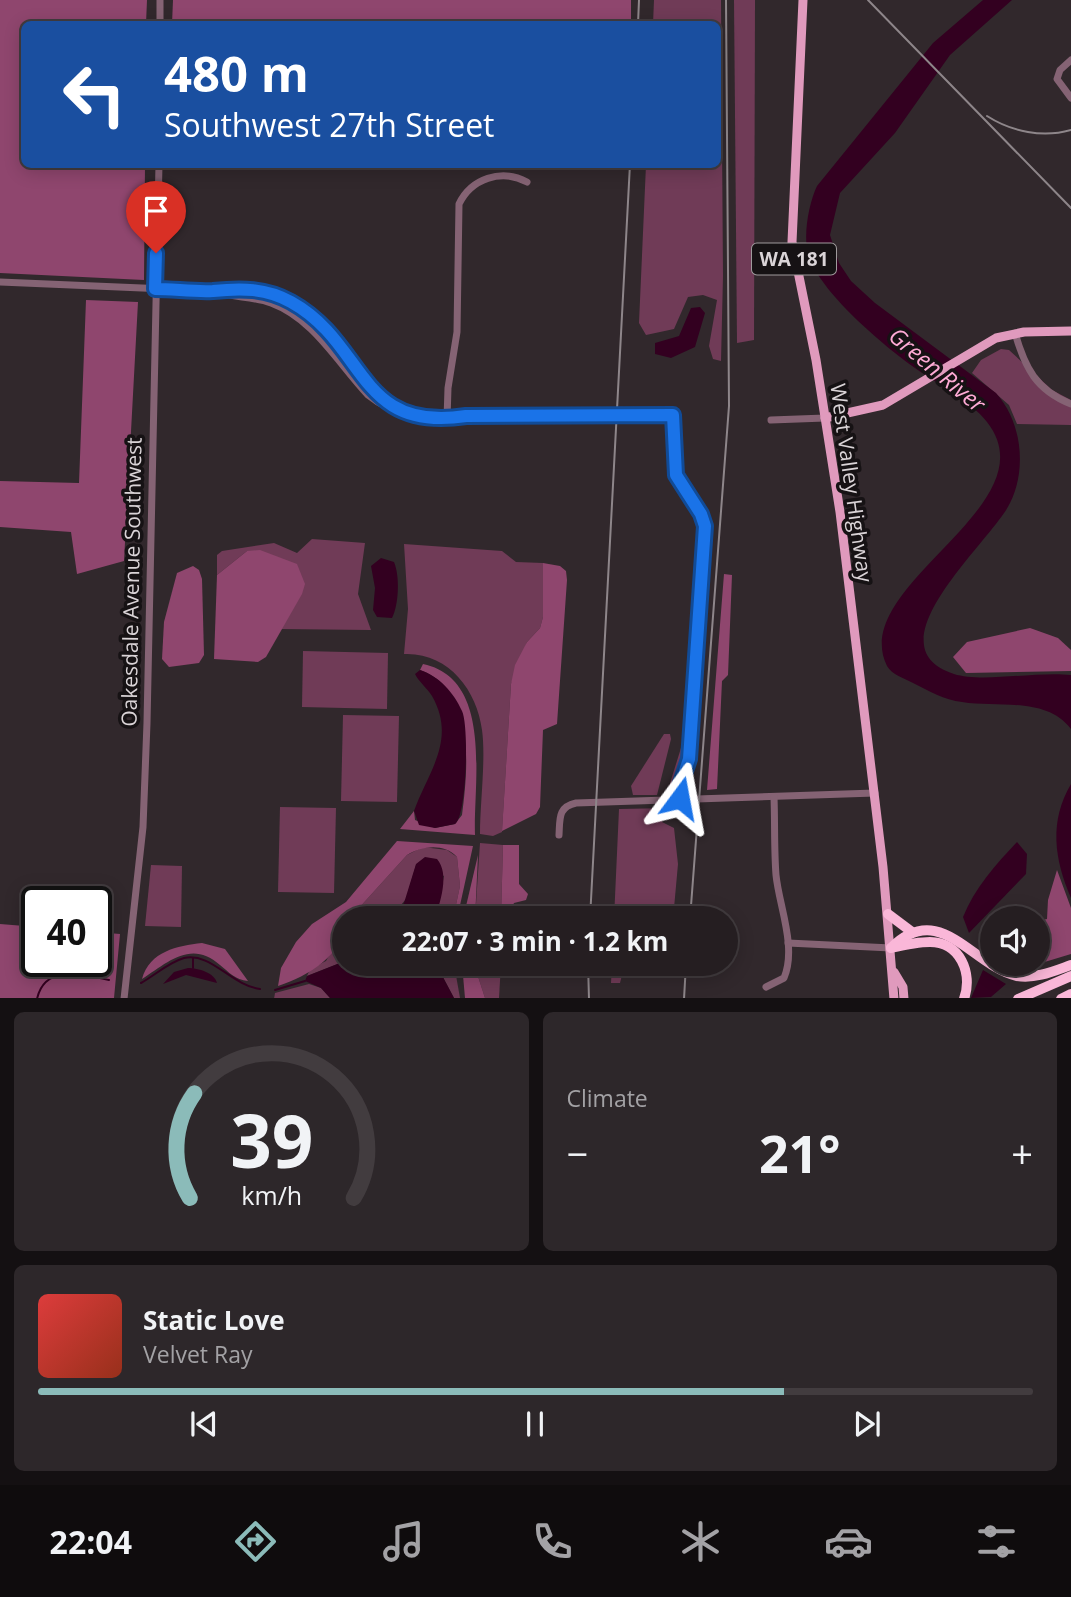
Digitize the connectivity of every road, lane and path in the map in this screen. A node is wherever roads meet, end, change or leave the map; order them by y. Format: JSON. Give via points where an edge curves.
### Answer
{"nodes":[{"id":1,"x":160,"y":0,"type":"edge"},
{"id":2,"x":803,"y":0,"type":"edge"},
{"id":3,"x":160,"y":21,"type":"edge"},
{"id":4,"x":1071,"y":60,"type":"edge"},
{"id":5,"x":1071,"y":99,"type":"edge"},
{"id":6,"x":159,"y":168,"type":"edge"},
{"id":7,"x":527,"y":182,"type":"dead end"},
{"id":8,"x":0,"y":282,"type":"edge"},
{"id":9,"x":155,"y":289,"type":"junction"},
{"id":10,"x":1071,"y":331,"type":"edge"},
{"id":11,"x":1015,"y":333,"type":"junction"},
{"id":12,"x":1069,"y":404,"type":"edge"},
{"id":13,"x":825,"y":418,"type":"junction"},
{"id":14,"x":447,"y":419,"type":"junction"},
{"id":15,"x":771,"y":420,"type":"dead end"},
{"id":16,"x":875,"y":793,"type":"junction"},
{"id":17,"x":774,"y":797,"type":"junction"},
{"id":18,"x":680,"y":800,"type":"junction"},
{"id":19,"x":559,"y":835,"type":"dead end"},
{"id":20,"x":888,"y":914,"type":"junction"},
{"id":21,"x":912,"y":932,"type":"junction"},
{"id":22,"x":788,"y":943,"type":"junction"},
{"id":23,"x":891,"y":948,"type":"junction"},
{"id":24,"x":1071,"y":965,"type":"edge"},
{"id":25,"x":894,"y":972,"type":"junction"},
{"id":26,"x":1071,"y":976,"type":"edge"},
{"id":27,"x":766,"y":988,"type":"dead end"},
{"id":28,"x":124,"y":998,"type":"edge"},
{"id":29,"x":894,"y":998,"type":"edge"},
{"id":30,"x":904,"y":998,"type":"edge"},
{"id":31,"x":964,"y":998,"type":"edge"},
{"id":32,"x":1020,"y":998,"type":"edge"}],
"edges":[{"from":1,"to":3,"type":"street"},
{"from":2,"to":13,"type":"main road","name":"West Valley Highway","number":"WA 181","via":[[792,242]]},
{"from":4,"to":5,"type":"street","via":[[1057,79]]},
{"from":6,"to":9,"type":"street","name":"Oakesdale Avenue Southwest"},
{"from":7,"to":14,"type":"street","via":[[514,177],[484,179],[468,189],[459,204],[457,332]]},
{"from":8,"to":9,"type":"street"},
{"from":9,"to":14,"type":"street","via":[[254,289],[297,305],[319,323],[390,407],[421,418]]},
{"from":9,"to":28,"type":"street","name":"Oakesdale Avenue Southwest","via":[[148,723],[143,827]]},
{"from":10,"to":11,"type":"main road"},
{"from":11,"to":12,"type":"street","via":[[1031,376],[1049,394]]},
{"from":11,"to":13,"type":"main road","via":[[970,352],[883,405]]},
{"from":13,"to":15,"type":"street"},
{"from":13,"to":16,"type":"main road","name":"West Valley Highway","number":"WA 181"},
{"from":14,"to":18,"type":"street","via":[[673,415],[674,471],[704,520],[689,759]]},
{"from":16,"to":17,"type":"street"},
{"from":16,"to":20,"type":"main road","name":"West Valley Highway","number":"WA 181"},
{"from":17,"to":18,"type":"street"},
{"from":17,"to":22,"type":"street","via":[[776,873]]},
{"from":18,"to":19,"type":"street","via":[[576,803],[561,812]]},
{"from":20,"to":21,"type":"highway"},
{"from":20,"to":23,"type":"main road","name":"West Valley Highway","number":"WA 181"},
{"from":21,"to":23,"type":"highway"},
{"from":21,"to":24,"type":"highway","via":[[951,936],[1018,976]]},
{"from":22,"to":23,"type":"street"},
{"from":22,"to":27,"type":"street","via":[[784,978]]},
{"from":23,"to":25,"type":"main road","name":"West Valley Highway","number":"WA 181"},
{"from":23,"to":31,"type":"highway","via":[[932,942],[948,947],[966,968]]},
{"from":25,"to":29,"type":"main road","name":"West Valley Highway","number":"WA 181"},
{"from":25,"to":30,"type":"main road","name":"West Valley Highway","number":"WA 181"},
{"from":26,"to":32,"type":"highway"}]}
